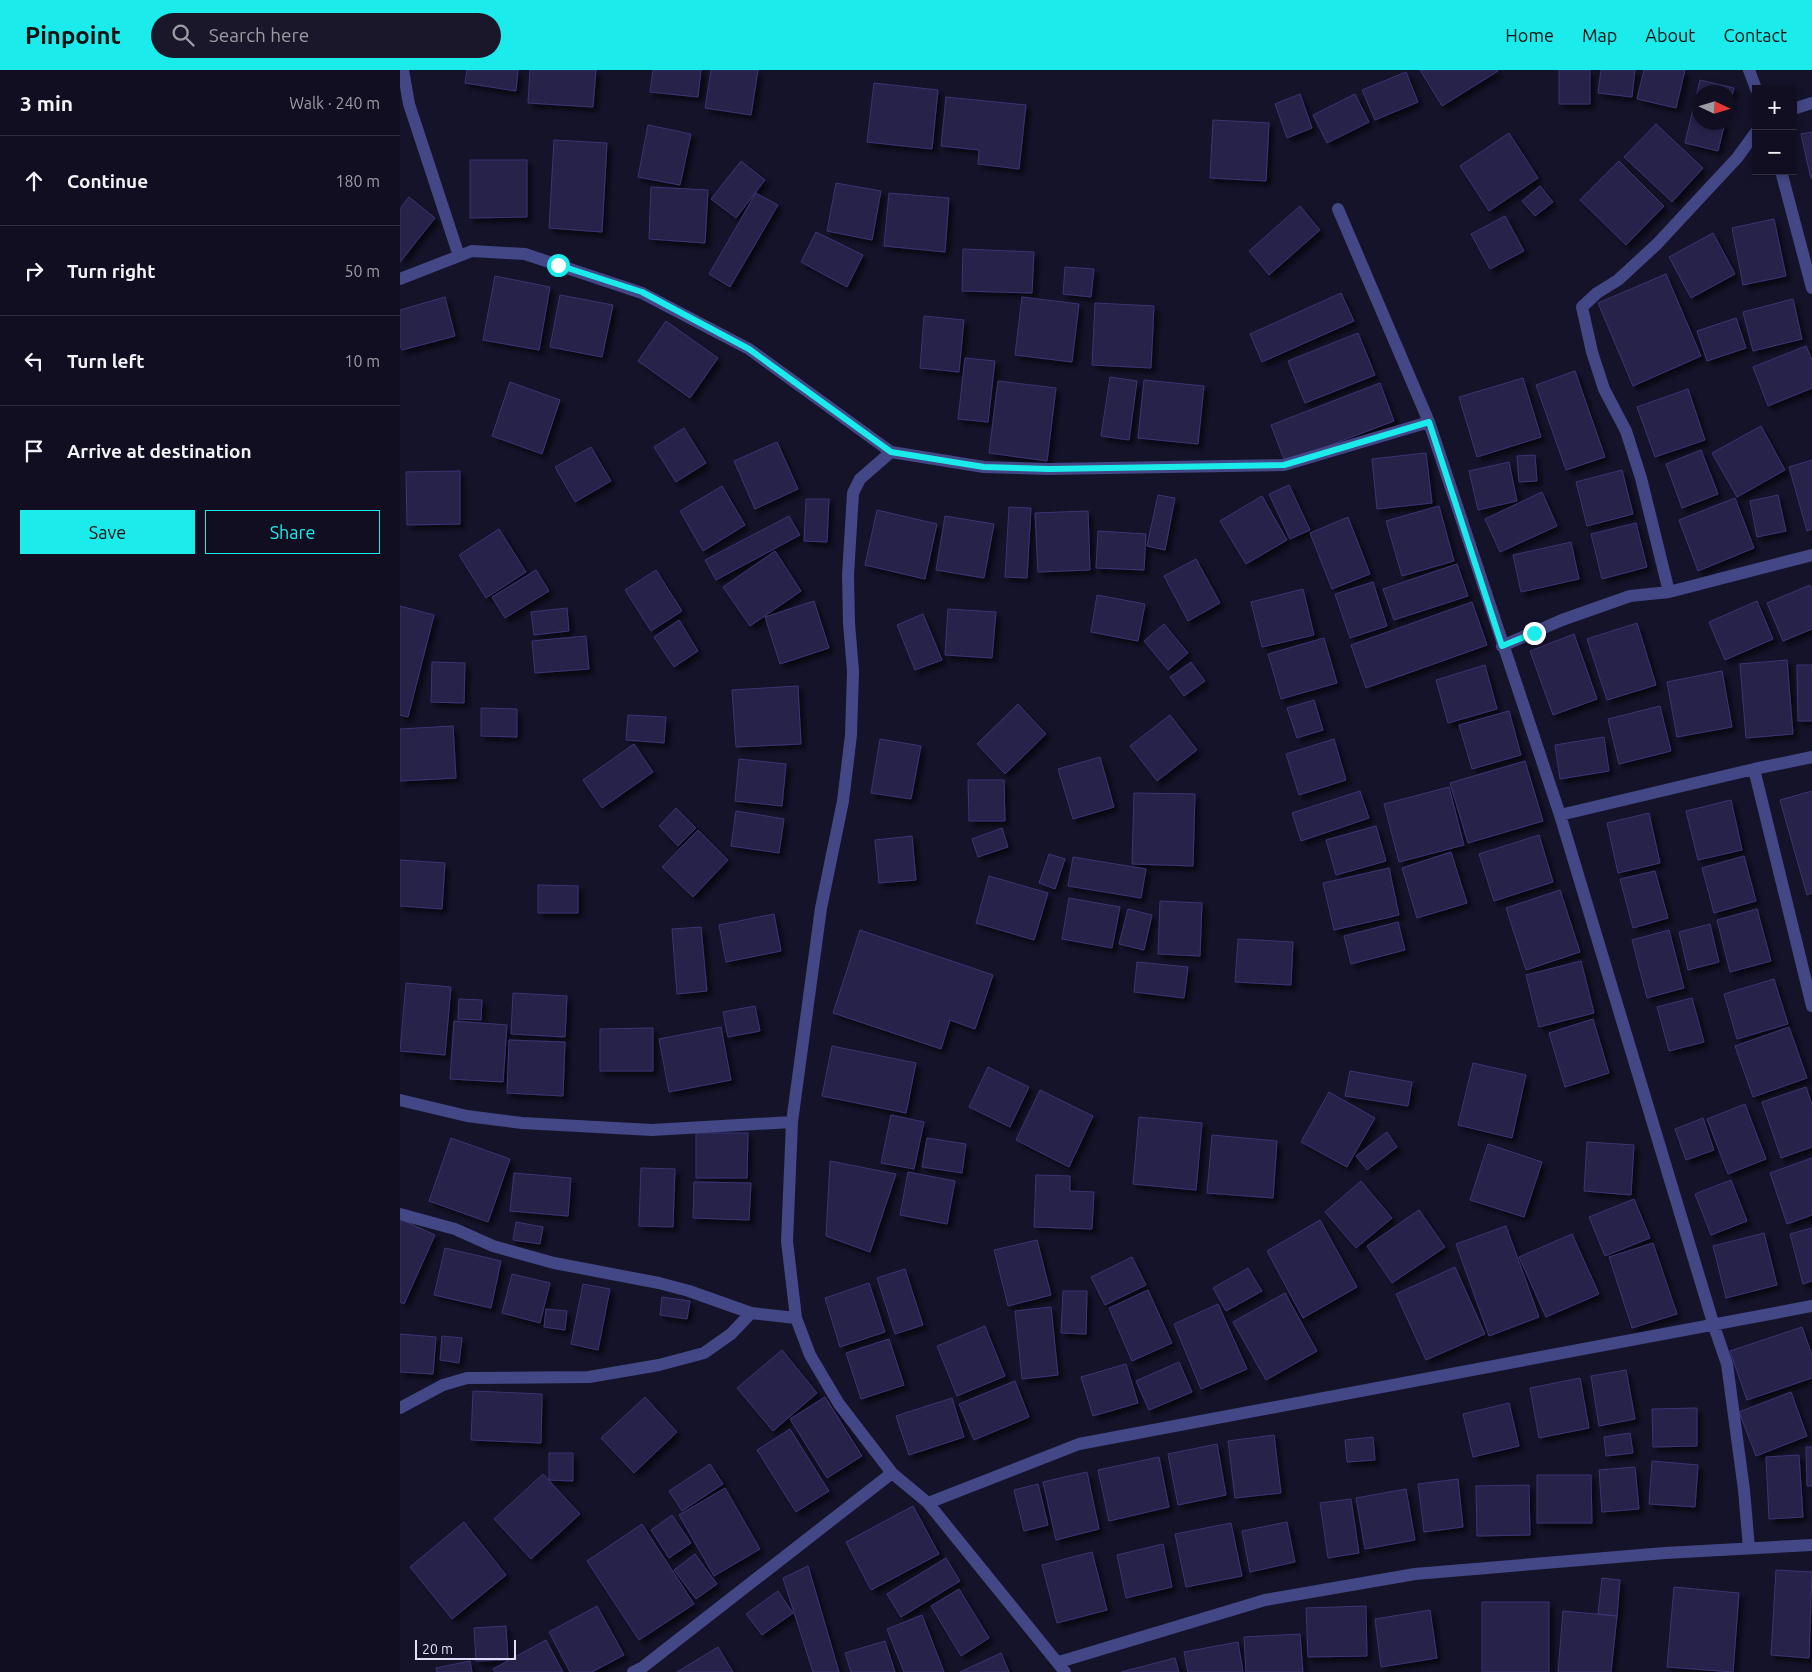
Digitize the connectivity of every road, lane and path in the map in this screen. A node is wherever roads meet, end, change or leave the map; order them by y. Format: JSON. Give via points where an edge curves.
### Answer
{"nodes":[{"id":1,"x":403,"y":70,"type":"edge"},
{"id":2,"x":1749,"y":70,"type":"edge"},
{"id":3,"x":1755,"y":85,"type":"edge"},
{"id":4,"x":1812,"y":103,"type":"edge"},
{"id":5,"x":1797,"y":108,"type":"edge"},
{"id":6,"x":404,"y":109,"type":"edge"},
{"id":7,"x":1752,"y":137,"type":"edge"},
{"id":8,"x":1782,"y":175,"type":"edge"},
{"id":9,"x":1338,"y":210,"type":"dead end"},
{"id":10,"x":459,"y":256,"type":"junction"},
{"id":11,"x":400,"y":279,"type":"edge"},
{"id":12,"x":1812,"y":288,"type":"edge"},
{"id":13,"x":1429,"y":422,"type":"junction"},
{"id":14,"x":891,"y":452,"type":"junction"},
{"id":15,"x":1812,"y":555,"type":"edge"},
{"id":16,"x":1669,"y":592,"type":"junction"},
{"id":17,"x":1502,"y":646,"type":"junction"},
{"id":18,"x":1812,"y":757,"type":"edge"},
{"id":19,"x":1754,"y":769,"type":"junction"},
{"id":20,"x":1560,"y":815,"type":"junction"},
{"id":21,"x":1812,"y":1006,"type":"edge"},
{"id":22,"x":400,"y":1100,"type":"edge"},
{"id":23,"x":792,"y":1122,"type":"junction"},
{"id":24,"x":400,"y":1214,"type":"edge"},
{"id":25,"x":1812,"y":1306,"type":"edge"},
{"id":26,"x":752,"y":1313,"type":"junction"},
{"id":27,"x":796,"y":1318,"type":"junction"},
{"id":28,"x":1714,"y":1326,"type":"junction"},
{"id":29,"x":400,"y":1408,"type":"edge"},
{"id":30,"x":892,"y":1473,"type":"junction"},
{"id":31,"x":928,"y":1503,"type":"junction"},
{"id":32,"x":1812,"y":1545,"type":"edge"},
{"id":33,"x":1749,"y":1548,"type":"junction"},
{"id":34,"x":1062,"y":1667,"type":"edge"},
{"id":35,"x":633,"y":1672,"type":"edge"}],
"edges":[{"from":1,"to":6,"type":"street"},
{"from":2,"to":3,"type":"street"},
{"from":4,"to":5,"type":"street"},
{"from":6,"to":10,"type":"street"},
{"from":7,"to":16,"type":"street","via":[[1657,244],[1582,307],[1604,389],[1626,432],[1641,478]]},
{"from":8,"to":12,"type":"street"},
{"from":9,"to":13,"type":"street"},
{"from":10,"to":11,"type":"street"},
{"from":10,"to":14,"type":"street","via":[[472,251],[525,254],[642,292],[749,349]]},
{"from":13,"to":14,"type":"street","via":[[1284,465],[984,467]]},
{"from":13,"to":17,"type":"street"},
{"from":14,"to":23,"type":"street","via":[[860,479],[853,493],[848,575],[853,672],[851,735],[843,801],[821,908]]},
{"from":15,"to":16,"type":"street"},
{"from":16,"to":17,"type":"street","via":[[1630,596]]},
{"from":17,"to":20,"type":"street"},
{"from":18,"to":19,"type":"street"},
{"from":19,"to":20,"type":"street"},
{"from":19,"to":21,"type":"street"},
{"from":20,"to":28,"type":"street"},
{"from":22,"to":23,"type":"street","via":[[467,1116],[522,1123],[652,1130]]},
{"from":23,"to":27,"type":"street","via":[[788,1241]]},
{"from":24,"to":26,"type":"street","via":[[454,1229],[509,1251],[689,1290]]},
{"from":25,"to":28,"type":"street"},
{"from":26,"to":27,"type":"street"},
{"from":26,"to":29,"type":"street","via":[[731,1334],[704,1353],[659,1365],[589,1377],[467,1378],[443,1385]]},
{"from":27,"to":30,"type":"street","via":[[810,1355],[839,1404]]},
{"from":28,"to":31,"type":"street","via":[[1079,1444]]},
{"from":28,"to":33,"type":"street","via":[[1729,1373]]},
{"from":30,"to":31,"type":"street"},
{"from":30,"to":35,"type":"street"},
{"from":31,"to":34,"type":"street"},
{"from":32,"to":33,"type":"street"},
{"from":33,"to":34,"type":"street","via":[[1415,1574],[1265,1600]]}]}
